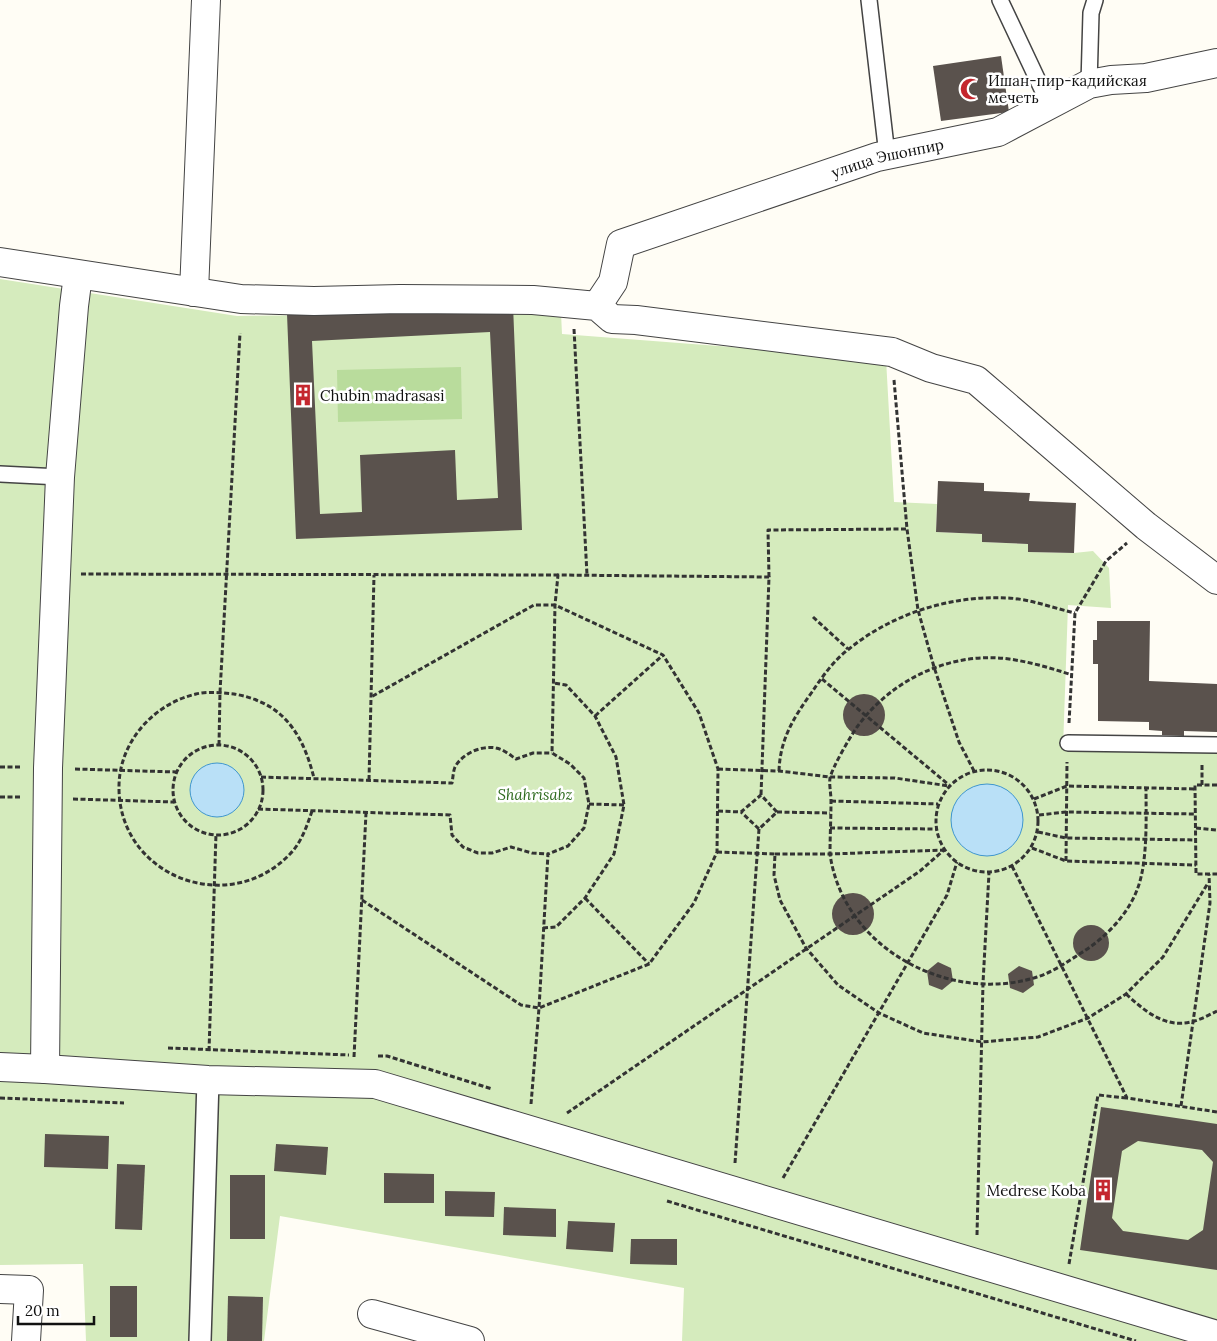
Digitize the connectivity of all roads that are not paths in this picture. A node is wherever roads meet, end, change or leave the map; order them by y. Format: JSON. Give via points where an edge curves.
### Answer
{"nodes":[{"id":1,"x":206,"y":0,"type":"edge"},
{"id":2,"x":869,"y":0,"type":"edge"},
{"id":3,"x":1000,"y":0,"type":"edge"},
{"id":4,"x":1095,"y":0,"type":"edge"},
{"id":5,"x":1217,"y":63,"type":"edge"},
{"id":6,"x":1089,"y":84,"type":"junction"},
{"id":7,"x":1049,"y":104,"type":"junction"},
{"id":8,"x":887,"y":155,"type":"junction"},
{"id":9,"x":0,"y":262,"type":"edge"},
{"id":10,"x":78,"y":275,"type":"junction"},
{"id":11,"x":194,"y":292,"type":"junction"},
{"id":12,"x":588,"y":306,"type":"junction"},
{"id":13,"x":0,"y":474,"type":"edge"},
{"id":14,"x":60,"y":477,"type":"junction"},
{"id":15,"x":1217,"y":580,"type":"edge"},
{"id":16,"x":1068,"y":743,"type":"road end"},
{"id":17,"x":1217,"y":745,"type":"edge"},
{"id":18,"x":0,"y":1068,"type":"edge"},
{"id":19,"x":45,"y":1069,"type":"junction"},
{"id":20,"x":208,"y":1080,"type":"junction"},
{"id":21,"x":0,"y":1289,"type":"edge"},
{"id":22,"x":372,"y":1314,"type":"dead end"},
{"id":23,"x":1217,"y":1335,"type":"edge"},
{"id":24,"x":26,"y":1341,"type":"edge"},
{"id":25,"x":200,"y":1341,"type":"edge"},
{"id":26,"x":470,"y":1341,"type":"edge"}],
"edges":[{"from":1,"to":11,"type":"street"},
{"from":2,"to":8,"type":"lane"},
{"from":3,"to":7,"type":"lane"},
{"from":4,"to":6,"type":"lane","via":[[1091,13]]},
{"from":5,"to":6,"type":"street","name":"улица Эшонпир","via":[[1146,78]]},
{"from":6,"to":7,"type":"street","name":"улица Эшонпир"},
{"from":7,"to":8,"type":"street","name":"улица Эшонпир","via":[[998,132]]},
{"from":8,"to":12,"type":"street","name":"улица Эшонпир","via":[[621,244],[613,282]]},
{"from":9,"to":10,"type":"street"},
{"from":10,"to":11,"type":"street"},
{"from":10,"to":14,"type":"street"},
{"from":11,"to":12,"type":"street","via":[[241,300],[533,300]]},
{"from":12,"to":15,"type":"street","via":[[612,319],[892,352],[931,368],[976,380],[1146,526]]},
{"from":13,"to":14,"type":"lane"},
{"from":14,"to":19,"type":"street","via":[[48,768]]},
{"from":16,"to":17,"type":"lane"},
{"from":18,"to":19,"type":"street"},
{"from":19,"to":20,"type":"street"},
{"from":20,"to":23,"type":"street","via":[[375,1084]]},
{"from":20,"to":25,"type":"street"},
{"from":21,"to":24,"type":"street","via":[[29,1290]]},
{"from":22,"to":26,"type":"street"}]}
